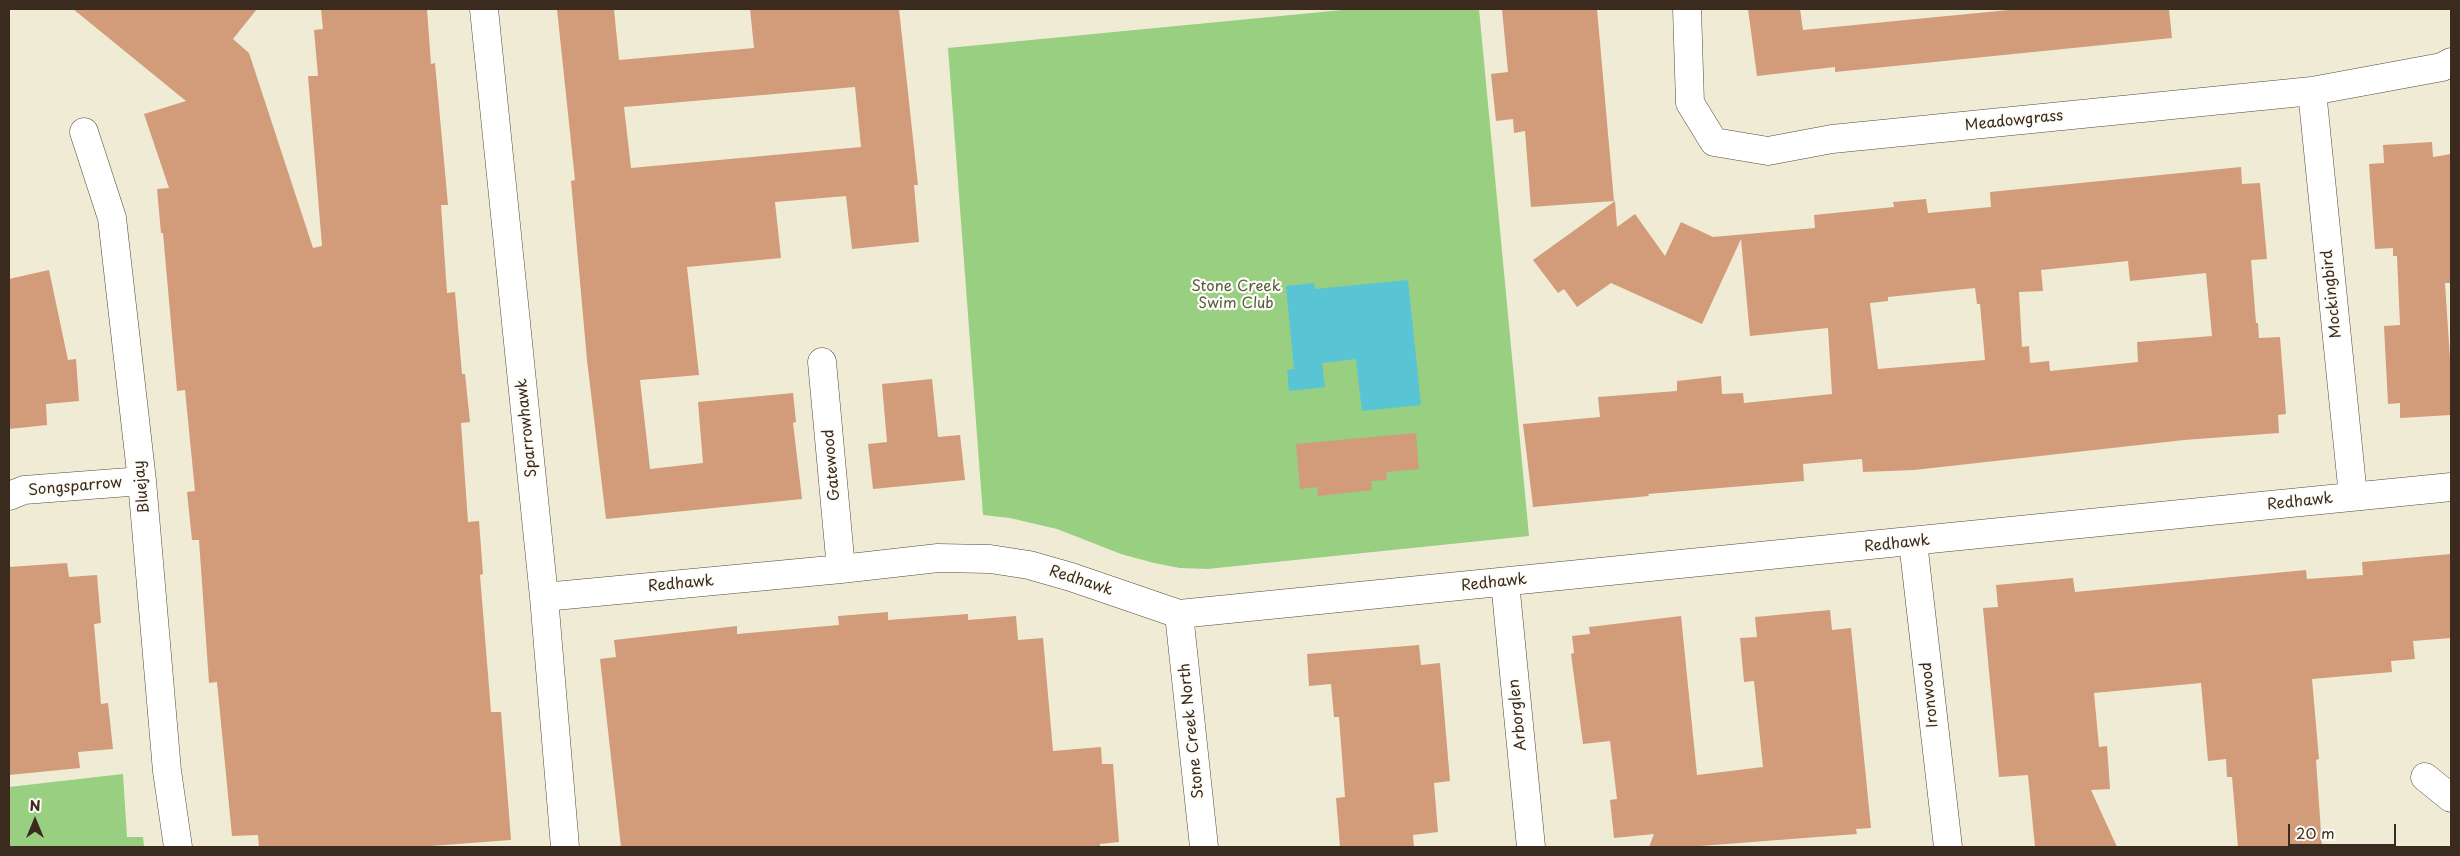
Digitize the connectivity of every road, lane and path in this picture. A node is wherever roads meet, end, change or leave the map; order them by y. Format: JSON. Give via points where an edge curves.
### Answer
{"nodes":[{"id":1,"x":484,"y":9,"type":"edge"},
{"id":2,"x":1687,"y":9,"type":"edge"},
{"id":3,"x":2451,"y":62,"type":"edge"},
{"id":4,"x":2312,"y":91,"type":"junction"},
{"id":5,"x":84,"y":132,"type":"dead end"},
{"id":6,"x":822,"y":362,"type":"dead end"},
{"id":7,"x":142,"y":481,"type":"junction"},
{"id":8,"x":2451,"y":487,"type":"edge"},
{"id":9,"x":9,"y":496,"type":"edge"},
{"id":10,"x":2353,"y":496,"type":"junction"},
{"id":11,"x":1913,"y":542,"type":"junction"},
{"id":12,"x":841,"y":569,"type":"junction"},
{"id":13,"x":1504,"y":582,"type":"junction"},
{"id":14,"x":544,"y":596,"type":"junction"},
{"id":15,"x":1180,"y":614,"type":"junction"},
{"id":16,"x":2425,"y":777,"type":"dead end"},
{"id":17,"x":2451,"y":798,"type":"edge"},
{"id":18,"x":178,"y":847,"type":"edge"},
{"id":19,"x":565,"y":847,"type":"edge"},
{"id":20,"x":1204,"y":847,"type":"edge"},
{"id":21,"x":1531,"y":847,"type":"edge"},
{"id":22,"x":1948,"y":847,"type":"edge"}],
"edges":[{"from":1,"to":14,"type":"street","name":"Sparrowhawk"},
{"from":2,"to":4,"type":"street","name":"Meadowgrass","via":[[1690,103],[1714,142],[1768,151],[1832,138]]},
{"from":3,"to":4,"type":"street","name":"Meadowgrass","via":[[2442,67]]},
{"from":4,"to":10,"type":"street","name":"Mockingbird"},
{"from":5,"to":7,"type":"street","name":"Bluejay","via":[[112,218]]},
{"from":6,"to":12,"type":"street","name":"Gatewood"},
{"from":7,"to":9,"type":"street","name":"Songsparrow","via":[[24,490]]},
{"from":7,"to":18,"type":"street","name":"Bluejay","via":[[167,771]]},
{"from":8,"to":10,"type":"street","name":"Redhawk"},
{"from":10,"to":11,"type":"street","name":"Redhawk"},
{"from":11,"to":13,"type":"street","name":"Redhawk"},
{"from":11,"to":22,"type":"street","name":"Ironwood"},
{"from":12,"to":14,"type":"street","name":"Redhawk"},
{"from":12,"to":15,"type":"street","name":"Redhawk","via":[[938,558],[990,559],[1029,565],[1071,577]]},
{"from":13,"to":15,"type":"street","name":"Redhawk"},
{"from":13,"to":21,"type":"street","name":"Arborglen"},
{"from":14,"to":19,"type":"street","name":"Sparrowhawk"},
{"from":15,"to":20,"type":"street","name":"Stone Creek North"},
{"from":16,"to":17,"type":"street"}]}
